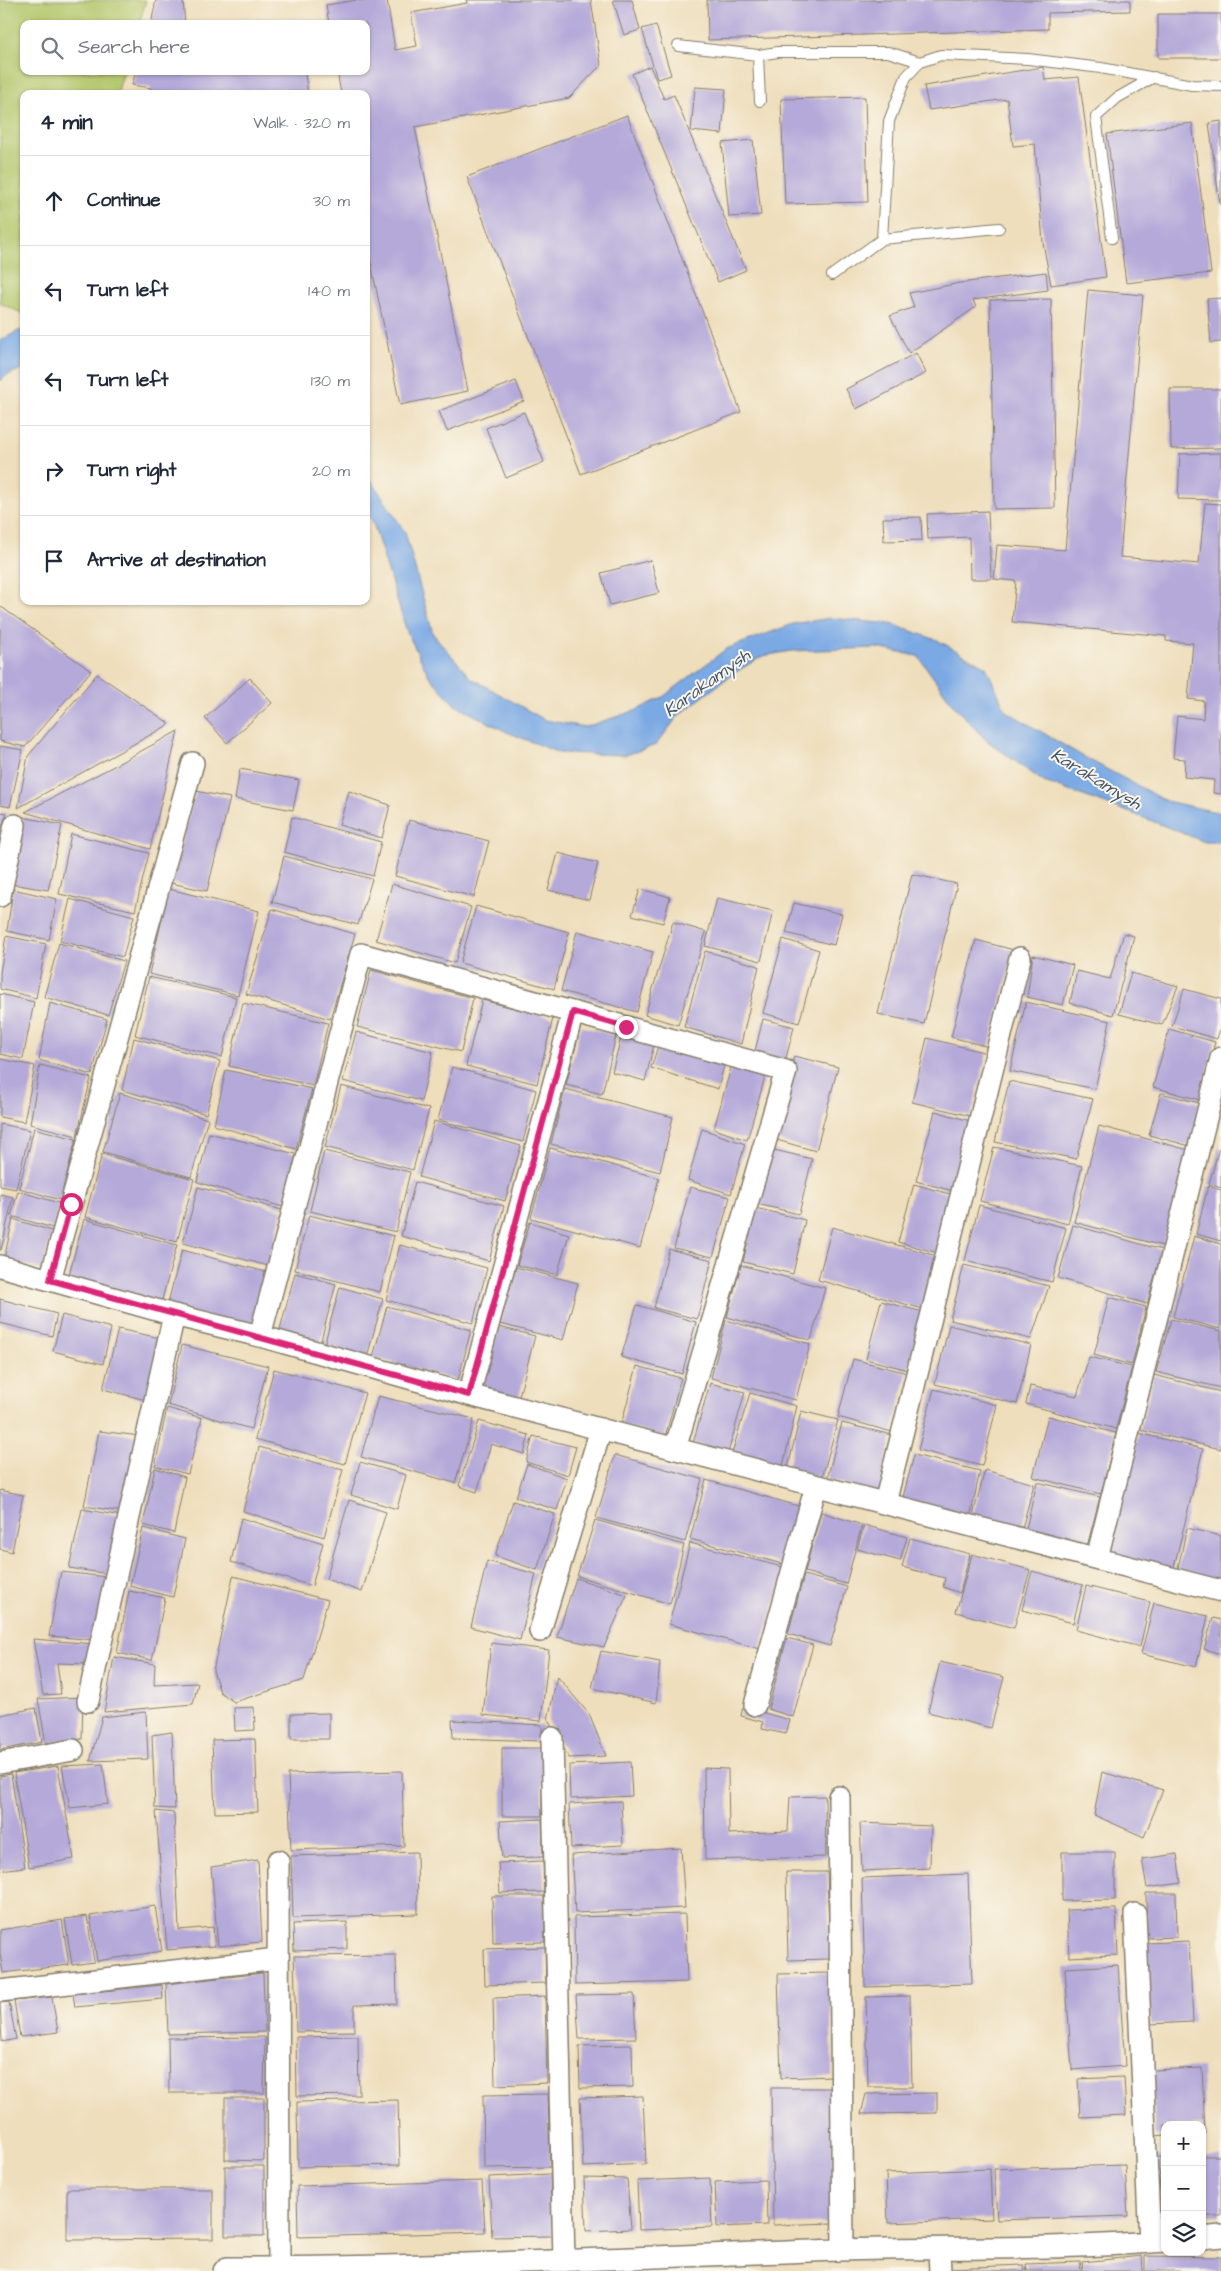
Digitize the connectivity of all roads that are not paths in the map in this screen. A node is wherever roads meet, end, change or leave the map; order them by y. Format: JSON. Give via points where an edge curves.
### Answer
{"nodes":[{"id":1,"x":678,"y":46,"type":"dead end"},
{"id":2,"x":758,"y":55,"type":"junction"},
{"id":3,"x":920,"y":62,"type":"junction"},
{"id":4,"x":1154,"y":78,"type":"junction"},
{"id":5,"x":1221,"y":86,"type":"edge"},
{"id":6,"x":760,"y":101,"type":"dead end"},
{"id":7,"x":999,"y":228,"type":"dead end"},
{"id":8,"x":1112,"y":238,"type":"dead end"},
{"id":9,"x":882,"y":239,"type":"junction"},
{"id":10,"x":832,"y":275,"type":"dead end"},
{"id":11,"x":193,"y":763,"type":"dead end"},
{"id":12,"x":15,"y":825,"type":"dead end"},
{"id":13,"x":0,"y":896,"type":"edge"},
{"id":14,"x":1020,"y":958,"type":"dead end"},
{"id":15,"x":573,"y":1012,"type":"junction"},
{"id":16,"x":1221,"y":1058,"type":"edge"},
{"id":17,"x":0,"y":1266,"type":"edge"},
{"id":18,"x":50,"y":1280,"type":"junction"},
{"id":19,"x":174,"y":1316,"type":"junction"},
{"id":20,"x":260,"y":1336,"type":"junction"},
{"id":21,"x":469,"y":1395,"type":"junction"},
{"id":22,"x":601,"y":1429,"type":"junction"},
{"id":23,"x":675,"y":1449,"type":"junction"},
{"id":24,"x":816,"y":1486,"type":"junction"},
{"id":25,"x":885,"y":1503,"type":"junction"},
{"id":26,"x":1097,"y":1558,"type":"junction"},
{"id":27,"x":1221,"y":1591,"type":"edge"},
{"id":28,"x":540,"y":1631,"type":"dead end"},
{"id":29,"x":88,"y":1701,"type":"dead end"},
{"id":30,"x":755,"y":1705,"type":"dead end"},
{"id":31,"x":552,"y":1738,"type":"dead end"},
{"id":32,"x":73,"y":1750,"type":"dead end"},
{"id":33,"x":0,"y":1763,"type":"edge"},
{"id":34,"x":840,"y":1797,"type":"dead end"},
{"id":35,"x":278,"y":1861,"type":"dead end"},
{"id":36,"x":1134,"y":1914,"type":"dead end"},
{"id":37,"x":277,"y":1959,"type":"junction"},
{"id":38,"x":0,"y":1991,"type":"edge"},
{"id":39,"x":1221,"y":2236,"type":"edge"},
{"id":40,"x":1206,"y":2238,"type":"edge"},
{"id":41,"x":1157,"y":2242,"type":"edge"},
{"id":42,"x":842,"y":2250,"type":"junction"},
{"id":43,"x":939,"y":2250,"type":"junction"},
{"id":44,"x":564,"y":2261,"type":"junction"},
{"id":45,"x":279,"y":2268,"type":"junction"},
{"id":46,"x":432,"y":2268,"type":"edge"},
{"id":47,"x":224,"y":2271,"type":"edge"},
{"id":48,"x":940,"y":2271,"type":"edge"}],
"edges":[{"from":1,"to":2,"type":"lane"},
{"from":2,"to":3,"type":"lane","via":[[778,52],[888,52]]},
{"from":2,"to":6,"type":"lane"},
{"from":3,"to":4,"type":"lane","via":[[941,55],[1028,59]]},
{"from":3,"to":9,"type":"lane","via":[[906,77],[889,121]]},
{"from":4,"to":5,"type":"lane"},
{"from":4,"to":8,"type":"lane","via":[[1117,98],[1096,117]]},
{"from":7,"to":9,"type":"lane"},
{"from":9,"to":10,"type":"lane"},
{"from":11,"to":18,"type":"street"},
{"from":12,"to":13,"type":"street"},
{"from":14,"to":25,"type":"street"},
{"from":15,"to":20,"type":"street","via":[[361,954]]},
{"from":15,"to":21,"type":"street"},
{"from":15,"to":23,"type":"street","via":[[786,1071]]},
{"from":16,"to":26,"type":"street"},
{"from":17,"to":18,"type":"street"},
{"from":18,"to":19,"type":"street"},
{"from":19,"to":20,"type":"street"},
{"from":19,"to":29,"type":"street"},
{"from":20,"to":21,"type":"street"},
{"from":21,"to":22,"type":"street"},
{"from":22,"to":23,"type":"street"},
{"from":22,"to":28,"type":"street"},
{"from":23,"to":24,"type":"street"},
{"from":24,"to":25,"type":"street"},
{"from":24,"to":30,"type":"street"},
{"from":25,"to":26,"type":"street"},
{"from":26,"to":27,"type":"street"},
{"from":31,"to":44,"type":"street"},
{"from":32,"to":33,"type":"street"},
{"from":34,"to":42,"type":"street"},
{"from":35,"to":37,"type":"street"},
{"from":36,"to":41,"type":"street"},
{"from":37,"to":38,"type":"street"},
{"from":37,"to":45,"type":"street"},
{"from":39,"to":40,"type":"street"},
{"from":41,"to":43,"type":"street"},
{"from":42,"to":43,"type":"street"},
{"from":42,"to":44,"type":"street"},
{"from":43,"to":48,"type":"street"},
{"from":44,"to":46,"type":"street"},
{"from":45,"to":46,"type":"street"},
{"from":45,"to":47,"type":"street","via":[[227,2268]]}]}
